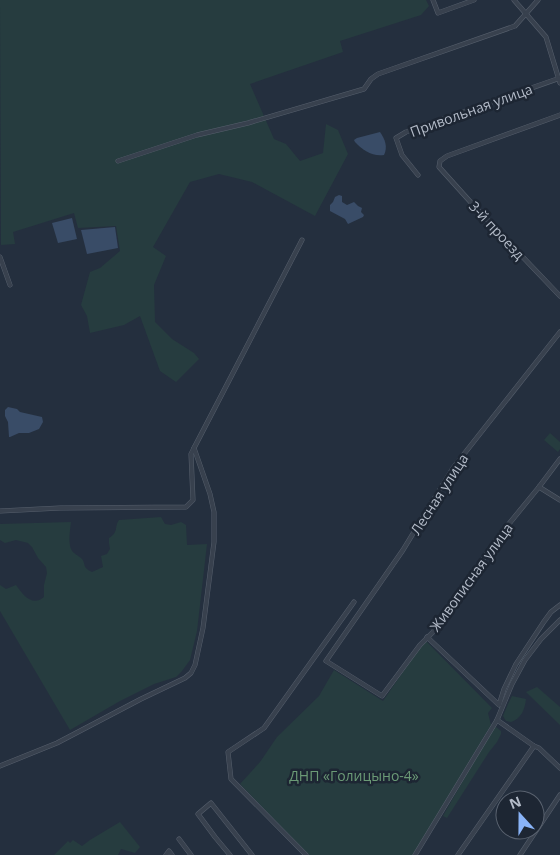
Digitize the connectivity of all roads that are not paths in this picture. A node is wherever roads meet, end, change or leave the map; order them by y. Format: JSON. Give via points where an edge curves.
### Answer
{"nodes":[{"id":1,"x":433,"y":0,"type":"edge"},
{"id":2,"x":474,"y":0,"type":"edge"},
{"id":3,"x":514,"y":0,"type":"edge"},
{"id":4,"x":538,"y":0,"type":"edge"},
{"id":5,"x":526,"y":14,"type":"junction"},
{"id":6,"x":560,"y":80,"type":"edge"},
{"id":7,"x":560,"y":115,"type":"edge"},
{"id":8,"x":118,"y":162,"type":"dead end"},
{"id":9,"x":418,"y":175,"type":"dead end"},
{"id":10,"x":302,"y":240,"type":"dead end"},
{"id":11,"x":0,"y":256,"type":"edge"},
{"id":12,"x":10,"y":285,"type":"dead end"},
{"id":13,"x":560,"y":296,"type":"edge"},
{"id":14,"x":560,"y":332,"type":"edge"},
{"id":15,"x":194,"y":448,"type":"junction"},
{"id":16,"x":560,"y":459,"type":"edge"},
{"id":17,"x":539,"y":487,"type":"junction"},
{"id":18,"x":560,"y":500,"type":"edge"},
{"id":19,"x":0,"y":511,"type":"edge"},
{"id":20,"x":354,"y":602,"type":"dead end"},
{"id":21,"x":560,"y":605,"type":"edge"},
{"id":22,"x":560,"y":620,"type":"edge"},
{"id":23,"x":427,"y":637,"type":"junction"},
{"id":24,"x":382,"y":696,"type":"joint"},
{"id":25,"x":497,"y":720,"type":"junction"},
{"id":26,"x":534,"y":746,"type":"junction"},
{"id":27,"x":0,"y":766,"type":"edge"},
{"id":28,"x":560,"y":768,"type":"edge"},
{"id":29,"x":560,"y":795,"type":"edge"},
{"id":30,"x":179,"y":839,"type":"dead end"},
{"id":31,"x":166,"y":855,"type":"edge"},
{"id":32,"x":172,"y":855,"type":"edge"},
{"id":33,"x":191,"y":855,"type":"edge"},
{"id":34,"x":230,"y":855,"type":"edge"},
{"id":35,"x":252,"y":855,"type":"edge"},
{"id":36,"x":306,"y":855,"type":"edge"},
{"id":37,"x":415,"y":855,"type":"edge"},
{"id":38,"x":458,"y":855,"type":"edge"},
{"id":39,"x":520,"y":855,"type":"edge"}],
"edges":[{"from":1,"to":2,"type":"street","via":[[438,13]]},
{"from":3,"to":5,"type":"street"},
{"from":4,"to":5,"type":"street"},
{"from":5,"to":6,"type":"street","via":[[546,37]]},
{"from":5,"to":8,"type":"street","via":[[515,26],[378,74],[364,89],[198,135]]},
{"from":6,"to":9,"type":"street","name":"Привольная улица","via":[[396,138],[402,155]]},
{"from":7,"to":13,"type":"street","name":"3-й проезд","via":[[447,156],[440,161],[439,167]]},
{"from":10,"to":15,"type":"street"},
{"from":11,"to":12,"type":"street"},
{"from":14,"to":24,"type":"street","name":"Лесная улица","via":[[453,468],[403,550],[326,661]]},
{"from":15,"to":19,"type":"street","via":[[191,454],[193,500],[186,507]]},
{"from":15,"to":27,"type":"street","via":[[214,512],[214,542],[203,628],[191,673],[57,743]]},
{"from":16,"to":17,"type":"street","name":"Живописная улица"},
{"from":17,"to":18,"type":"street"},
{"from":17,"to":23,"type":"street","name":"Живописная улица","via":[[499,536]]},
{"from":20,"to":36,"type":"street","via":[[264,728],[228,752],[231,779]]},
{"from":21,"to":23,"type":"street","via":[[547,617],[516,664],[499,705]]},
{"from":22,"to":25,"type":"street","via":[[525,660]]},
{"from":23,"to":24,"type":"street","name":"Живописная улица"},
{"from":25,"to":26,"type":"street"},
{"from":25,"to":37,"type":"street"},
{"from":26,"to":28,"type":"street"},
{"from":26,"to":38,"type":"street"},
{"from":29,"to":39,"type":"street"},
{"from":30,"to":33,"type":"street"},
{"from":31,"to":32,"type":"street","via":[[169,850]]},
{"from":34,"to":35,"type":"street","via":[[198,814],[211,803]]}]}
